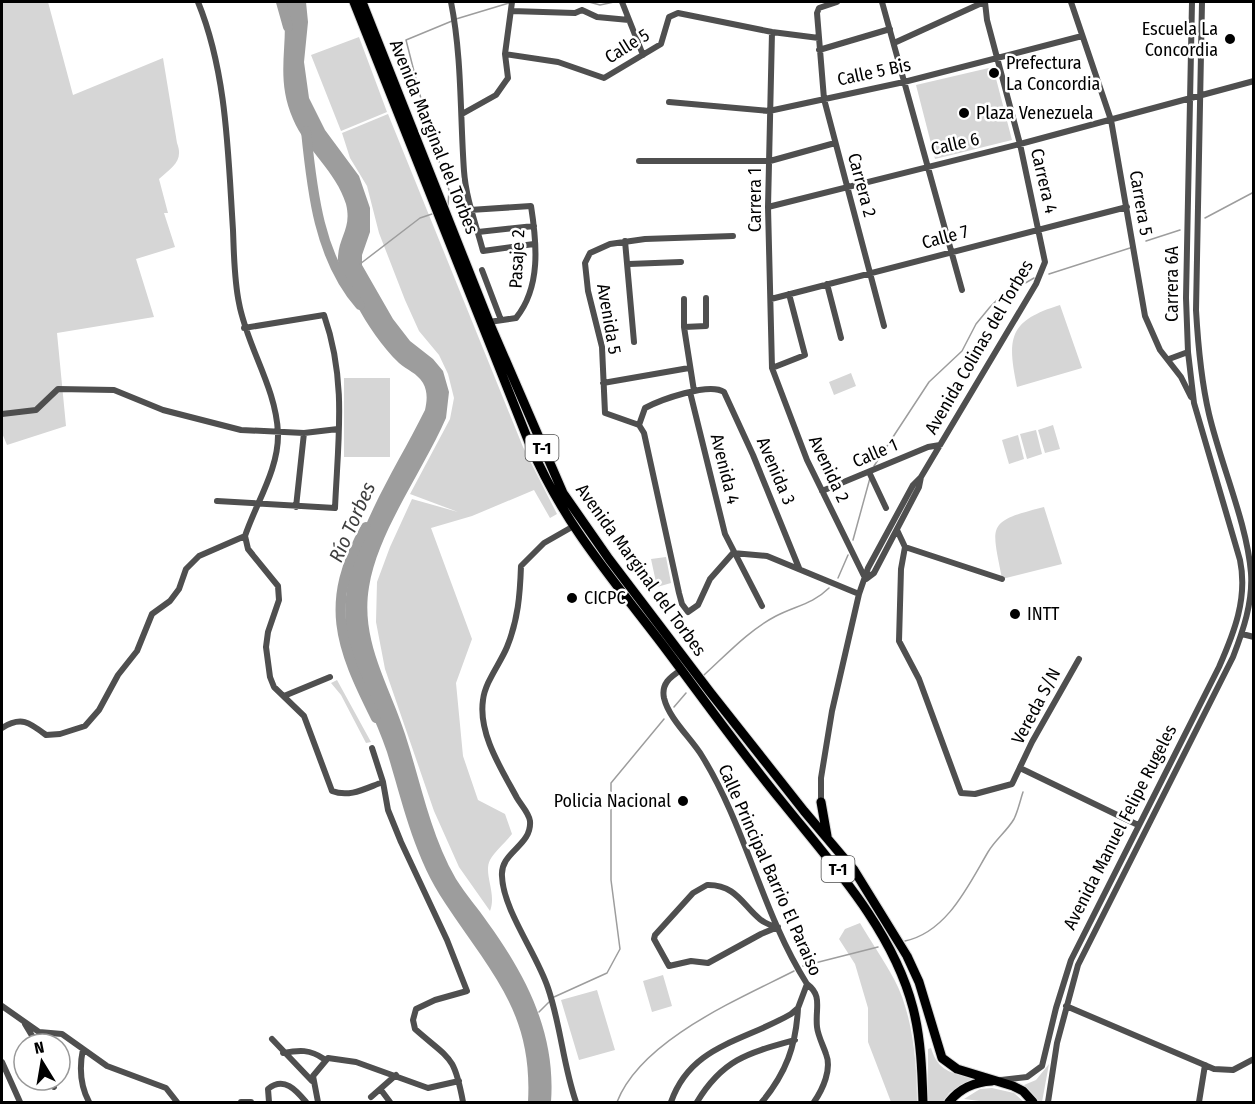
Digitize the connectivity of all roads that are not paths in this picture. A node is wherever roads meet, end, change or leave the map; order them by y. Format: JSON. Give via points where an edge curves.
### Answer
{"nodes":[{"id":1,"x":198,"y":2,"type":"edge"},
{"id":2,"x":354,"y":2,"type":"edge"},
{"id":3,"x":362,"y":2,"type":"edge"},
{"id":4,"x":451,"y":2,"type":"edge"},
{"id":5,"x":512,"y":2,"type":"edge"},
{"id":6,"x":583,"y":2,"type":"edge"},
{"id":7,"x":622,"y":2,"type":"edge"},
{"id":8,"x":837,"y":2,"type":"edge"},
{"id":9,"x":882,"y":2,"type":"edge"},
{"id":10,"x":985,"y":2,"type":"edge"},
{"id":11,"x":1071,"y":2,"type":"edge"},
{"id":12,"x":1192,"y":2,"type":"edge"},
{"id":13,"x":1202,"y":2,"type":"edge"},
{"id":14,"x":582,"y":10,"type":"junction"},
{"id":15,"x":511,"y":11,"type":"junction"},
{"id":16,"x":629,"y":20,"type":"junction"},
{"id":17,"x":890,"y":28,"type":"junction"},
{"id":18,"x":772,"y":32,"type":"junction"},
{"id":19,"x":1082,"y":36,"type":"junction"},
{"id":20,"x":819,"y":38,"type":"junction"},
{"id":21,"x":894,"y":43,"type":"junction"},
{"id":22,"x":819,"y":50,"type":"junction"},
{"id":23,"x":504,"y":54,"type":"junction"},
{"id":24,"x":643,"y":55,"type":"junction"},
{"id":25,"x":997,"y":58,"type":"junction"},
{"id":26,"x":1254,"y":81,"type":"edge"},
{"id":27,"x":904,"y":82,"type":"junction"},
{"id":28,"x":1201,"y":95,"type":"junction"},
{"id":29,"x":824,"y":99,"type":"junction"},
{"id":30,"x":1190,"y":100,"type":"junction"},
{"id":31,"x":669,"y":102,"type":"dead end"},
{"id":32,"x":769,"y":111,"type":"junction"},
{"id":33,"x":462,"y":114,"type":"junction"},
{"id":34,"x":1111,"y":120,"type":"junction"},
{"id":35,"x":835,"y":143,"type":"junction"},
{"id":36,"x":1020,"y":144,"type":"junction"},
{"id":37,"x":639,"y":161,"type":"dead end"},
{"id":38,"x":770,"y":161,"type":"junction"},
{"id":39,"x":927,"y":166,"type":"junction"},
{"id":40,"x":846,"y":187,"type":"junction"},
{"id":41,"x":768,"y":207,"type":"junction"},
{"id":42,"x":1127,"y":207,"type":"junction"},
{"id":43,"x":470,"y":210,"type":"junction"},
{"id":44,"x":534,"y":226,"type":"junction"},
{"id":45,"x":1040,"y":228,"type":"junction"},
{"id":46,"x":478,"y":232,"type":"junction"},
{"id":47,"x":733,"y":237,"type":"dead end"},
{"id":48,"x":625,"y":241,"type":"junction"},
{"id":49,"x":534,"y":244,"type":"junction"},
{"id":50,"x":950,"y":251,"type":"junction"},
{"id":51,"x":681,"y":262,"type":"dead end"},
{"id":52,"x":628,"y":264,"type":"junction"},
{"id":53,"x":482,"y":270,"type":"dead end"},
{"id":54,"x":870,"y":273,"type":"junction"},
{"id":55,"x":827,"y":284,"type":"junction"},
{"id":56,"x":962,"y":290,"type":"dead end"},
{"id":57,"x":789,"y":294,"type":"junction"},
{"id":58,"x":706,"y":298,"type":"dead end"},
{"id":59,"x":684,"y":299,"type":"dead end"},
{"id":60,"x":771,"y":299,"type":"junction"},
{"id":61,"x":501,"y":320,"type":"junction"},
{"id":62,"x":489,"y":322,"type":"junction"},
{"id":63,"x":884,"y":326,"type":"dead end"},
{"id":64,"x":684,"y":327,"type":"junction"},
{"id":65,"x":244,"y":328,"type":"junction"},
{"id":66,"x":842,"y":338,"type":"dead end"},
{"id":67,"x":634,"y":342,"type":"dead end"},
{"id":68,"x":1188,"y":352,"type":"junction"},
{"id":69,"x":1169,"y":359,"type":"junction"},
{"id":70,"x":689,"y":368,"type":"junction"},
{"id":71,"x":772,"y":368,"type":"junction"},
{"id":72,"x":603,"y":383,"type":"junction"},
{"id":73,"x":692,"y":392,"type":"junction"},
{"id":74,"x":1194,"y":403,"type":"junction"},
{"id":75,"x":2,"y":414,"type":"edge"},
{"id":76,"x":639,"y":424,"type":"junction"},
{"id":77,"x":338,"y":429,"type":"junction"},
{"id":78,"x":278,"y":432,"type":"junction"},
{"id":79,"x":304,"y":434,"type":"junction"},
{"id":80,"x":940,"y":445,"type":"junction"},
{"id":81,"x":869,"y":472,"type":"junction"},
{"id":82,"x":921,"y":477,"type":"junction"},
{"id":83,"x":822,"y":491,"type":"junction"},
{"id":84,"x":217,"y":501,"type":"dead end"},
{"id":85,"x":257,"y":505,"type":"junction"},
{"id":86,"x":296,"y":507,"type":"junction"},
{"id":87,"x":886,"y":507,"type":"dead end"},
{"id":88,"x":572,"y":527,"type":"junction"},
{"id":89,"x":897,"y":530,"type":"junction"},
{"id":90,"x":245,"y":536,"type":"junction"},
{"id":91,"x":905,"y":547,"type":"junction"},
{"id":92,"x":733,"y":553,"type":"junction"},
{"id":93,"x":1251,"y":556,"type":"edge"},
{"id":94,"x":1240,"y":560,"type":"junction"},
{"id":95,"x":799,"y":568,"type":"junction"},
{"id":96,"x":866,"y":579,"type":"junction"},
{"id":97,"x":1002,"y":579,"type":"dead end"},
{"id":98,"x":1252,"y":579,"type":"edge"},
{"id":99,"x":859,"y":594,"type":"junction"},
{"id":100,"x":762,"y":606,"type":"dead end"},
{"id":101,"x":1242,"y":634,"type":"junction"},
{"id":102,"x":1254,"y":637,"type":"edge"},
{"id":103,"x":1079,"y":659,"type":"dead end"},
{"id":104,"x":685,"y":667,"type":"junction"},
{"id":105,"x":330,"y":677,"type":"dead end"},
{"id":106,"x":284,"y":696,"type":"junction"},
{"id":107,"x":2,"y":728,"type":"edge"},
{"id":108,"x":372,"y":748,"type":"dead end"},
{"id":109,"x":1020,"y":768,"type":"junction"},
{"id":110,"x":383,"y":782,"type":"junction"},
{"id":111,"x":821,"y":802,"type":"junction"},
{"id":112,"x":804,"y":811,"type":"junction"},
{"id":113,"x":1138,"y":825,"type":"junction"},
{"id":114,"x":827,"y":836,"type":"junction"},
{"id":115,"x":778,"y":927,"type":"junction"},
{"id":116,"x":807,"y":984,"type":"junction"},
{"id":117,"x":2,"y":1006,"type":"edge"},
{"id":118,"x":1066,"y":1006,"type":"junction"},
{"id":119,"x":798,"y":1008,"type":"junction"},
{"id":120,"x":22,"y":1019,"type":"junction"},
{"id":121,"x":30,"y":1032,"type":"edge"},
{"id":122,"x":272,"y":1039,"type":"dead end"},
{"id":123,"x":795,"y":1040,"type":"junction"},
{"id":124,"x":83,"y":1049,"type":"junction"},
{"id":125,"x":283,"y":1053,"type":"junction"},
{"id":126,"x":324,"y":1059,"type":"junction"},
{"id":127,"x":1254,"y":1059,"type":"edge"},
{"id":128,"x":2,"y":1062,"type":"edge"},
{"id":129,"x":1205,"y":1065,"type":"junction"},
{"id":130,"x":396,"y":1076,"type":"junction"},
{"id":131,"x":312,"y":1081,"type":"junction"},
{"id":132,"x":459,"y":1081,"type":"junction"},
{"id":133,"x":998,"y":1081,"type":"junction"},
{"id":134,"x":381,"y":1090,"type":"junction"},
{"id":135,"x":371,"y":1097,"type":"dead end"},
{"id":136,"x":20,"y":1102,"type":"edge"},
{"id":137,"x":89,"y":1102,"type":"edge"},
{"id":138,"x":177,"y":1102,"type":"edge"},
{"id":139,"x":241,"y":1102,"type":"edge"},
{"id":140,"x":251,"y":1102,"type":"edge"},
{"id":141,"x":269,"y":1102,"type":"edge"},
{"id":142,"x":306,"y":1102,"type":"edge"},
{"id":143,"x":318,"y":1102,"type":"edge"},
{"id":144,"x":390,"y":1102,"type":"edge"},
{"id":145,"x":463,"y":1102,"type":"edge"},
{"id":146,"x":576,"y":1102,"type":"edge"},
{"id":147,"x":671,"y":1102,"type":"edge"},
{"id":148,"x":697,"y":1102,"type":"edge"},
{"id":149,"x":762,"y":1102,"type":"edge"},
{"id":150,"x":814,"y":1102,"type":"edge"},
{"id":151,"x":922,"y":1102,"type":"edge"},
{"id":152,"x":949,"y":1102,"type":"edge"},
{"id":153,"x":1033,"y":1102,"type":"edge"},
{"id":154,"x":1048,"y":1102,"type":"edge"},
{"id":155,"x":1199,"y":1102,"type":"edge"}],
"edges":[{"from":1,"to":65,"type":"street","via":[[218,73],[238,300]]},
{"from":2,"to":88,"type":"highway","name":"Avenida Marginal del Torbes","number":"T-1","via":[[530,445]]},
{"from":3,"to":62,"type":"highway","name":"Avenida Marginal del Torbes","number":"T-1"},
{"from":4,"to":33,"type":"street"},
{"from":5,"to":15,"type":"street"},
{"from":6,"to":14,"type":"street"},
{"from":7,"to":16,"type":"street"},
{"from":8,"to":20,"type":"street","name":"Carrera 2","via":[[819,8]]},
{"from":9,"to":17,"type":"street"},
{"from":10,"to":21,"type":"street"},
{"from":10,"to":25,"type":"street","name":"Carrera 4"},
{"from":11,"to":19,"type":"street","name":"Carrera 5"},
{"from":12,"to":30,"type":"street","name":"Carrera 6A"},
{"from":13,"to":28,"type":"street","name":"Carrera 6A"},
{"from":14,"to":15,"type":"street"},
{"from":14,"to":16,"type":"street","via":[[597,17]]},
{"from":15,"to":23,"type":"street"},
{"from":16,"to":24,"type":"street"},
{"from":17,"to":21,"type":"street"},
{"from":17,"to":22,"type":"street"},
{"from":18,"to":20,"type":"street","name":"Calle 5"},
{"from":18,"to":24,"type":"street","name":"Calle 5","via":[[673,13],[664,41]]},
{"from":18,"to":32,"type":"street","name":"Carrera 1"},
{"from":19,"to":25,"type":"street","name":"Calle 5 Bis"},
{"from":19,"to":34,"type":"street","name":"Carrera 5"},
{"from":20,"to":22,"type":"street","name":"Carrera 2"},
{"from":21,"to":27,"type":"street"},
{"from":22,"to":29,"type":"street","name":"Carrera 2"},
{"from":23,"to":24,"type":"street","name":"Calle 5","via":[[558,62],[604,78]]},
{"from":23,"to":33,"type":"street","via":[[508,78],[503,87]]},
{"from":25,"to":27,"type":"street","name":"Calle 5 Bis"},
{"from":25,"to":36,"type":"street","name":"Carrera 4"},
{"from":26,"to":28,"type":"street","name":"Calle 6"},
{"from":27,"to":29,"type":"street","name":"Calle 5 Bis"},
{"from":27,"to":39,"type":"street"},
{"from":28,"to":30,"type":"street","name":"Calle 6"},
{"from":28,"to":93,"type":"street","name":"Carrera 6A","via":[[1196,310],[1199,354],[1209,413]]},
{"from":29,"to":32,"type":"street","name":"Calle 5 Bis"},
{"from":29,"to":35,"type":"street","name":"Carrera 2"},
{"from":30,"to":34,"type":"street","name":"Calle 6"},
{"from":30,"to":68,"type":"street","name":"Carrera 6A"},
{"from":31,"to":32,"type":"street","name":"Calle 5 Bis"},
{"from":32,"to":38,"type":"street","name":"Carrera 1"},
{"from":33,"to":43,"type":"street"},
{"from":34,"to":36,"type":"street","name":"Calle 6"},
{"from":34,"to":42,"type":"street","name":"Carrera 5"},
{"from":35,"to":38,"type":"street"},
{"from":35,"to":40,"type":"street","name":"Carrera 2"},
{"from":36,"to":39,"type":"street","name":"Calle 6"},
{"from":36,"to":45,"type":"street","name":"Carrera 4"},
{"from":37,"to":38,"type":"street"},
{"from":38,"to":41,"type":"street","name":"Carrera 1"},
{"from":39,"to":40,"type":"street","name":"Calle 6"},
{"from":39,"to":50,"type":"street"},
{"from":40,"to":41,"type":"street","name":"Calle 6"},
{"from":40,"to":54,"type":"street","name":"Carrera 2"},
{"from":41,"to":60,"type":"street","name":"Carrera 1"},
{"from":42,"to":45,"type":"street","name":"Calle 7"},
{"from":42,"to":69,"type":"street","name":"Carrera 5","via":[[1145,316],[1160,350]]},
{"from":43,"to":44,"type":"street","name":"Pasaje 2","via":[[531,206]]},
{"from":43,"to":46,"type":"street"},
{"from":44,"to":46,"type":"street"},
{"from":44,"to":49,"type":"street","name":"Pasaje 2"},
{"from":45,"to":50,"type":"street","name":"Calle 7"},
{"from":45,"to":80,"type":"street","name":"Avenida Colinas del Torbes","via":[[1044,269]]},
{"from":46,"to":49,"type":"street","via":[[483,251]]},
{"from":47,"to":48,"type":"street","name":"Avenida 5"},
{"from":48,"to":52,"type":"street"},
{"from":48,"to":72,"type":"street","name":"Avenida 5","via":[[590,253],[585,263],[602,347]]},
{"from":49,"to":61,"type":"street","name":"Pasaje 2","via":[[534,287],[527,304],[516,318]]},
{"from":50,"to":54,"type":"street","name":"Calle 7"},
{"from":50,"to":56,"type":"street"},
{"from":51,"to":52,"type":"street"},
{"from":52,"to":67,"type":"street"},
{"from":53,"to":61,"type":"street"},
{"from":54,"to":55,"type":"street","name":"Calle 7"},
{"from":54,"to":63,"type":"street","name":"Carrera 2"},
{"from":55,"to":57,"type":"street","name":"Calle 7"},
{"from":55,"to":66,"type":"street"},
{"from":57,"to":60,"type":"street","name":"Calle 7"},
{"from":57,"to":71,"type":"street","via":[[806,355]]},
{"from":58,"to":64,"type":"street","via":[[706,326]]},
{"from":59,"to":64,"type":"street","name":"Avenida 4"},
{"from":60,"to":71,"type":"street","name":"Carrera 1"},
{"from":61,"to":62,"type":"street","name":"Pasaje 2"},
{"from":62,"to":104,"type":"highway","name":"Avenida Marginal del Torbes","number":"T-1","via":[[563,493]]},
{"from":64,"to":70,"type":"street","name":"Avenida 4"},
{"from":65,"to":77,"type":"street","via":[[324,315],[339,370]]},
{"from":65,"to":78,"type":"street","via":[[269,389]]},
{"from":68,"to":69,"type":"street"},
{"from":68,"to":74,"type":"street","name":"Carrera 6A"},
{"from":69,"to":74,"type":"street","name":"Carrera 5"},
{"from":70,"to":72,"type":"street"},
{"from":70,"to":73,"type":"street","name":"Avenida 4"},
{"from":71,"to":83,"type":"street","name":"Avenida 2"},
{"from":72,"to":76,"type":"street","name":"Avenida 5","via":[[604,413]]},
{"from":73,"to":76,"type":"street","via":[[645,408]]},
{"from":73,"to":92,"type":"street","name":"Avenida 4","via":[[725,534]]},
{"from":73,"to":95,"type":"street","name":"Avenida 3","via":[[720,389],[728,396]]},
{"from":74,"to":94,"type":"street","name":"Carrera 6A"},
{"from":75,"to":78,"type":"street","via":[[36,410],[57,389],[114,390],[203,422]]},
{"from":76,"to":92,"type":"street","via":[[648,445],[679,593],[688,612],[698,605],[710,579]]},
{"from":77,"to":79,"type":"street"},
{"from":77,"to":86,"type":"street","via":[[335,508]]},
{"from":78,"to":79,"type":"street"},
{"from":78,"to":85,"type":"street","via":[[276,454]]},
{"from":79,"to":86,"type":"street"},
{"from":80,"to":81,"type":"street","name":"Calle 1"},
{"from":80,"to":82,"type":"street","name":"Avenida Colinas del Torbes"},
{"from":81,"to":83,"type":"street","name":"Calle 1"},
{"from":81,"to":87,"type":"street"},
{"from":82,"to":89,"type":"street","name":"Avenida Colinas del Torbes"},
{"from":82,"to":96,"type":"street","name":"Avenida Colinas del Torbes","via":[[873,558]]},
{"from":83,"to":96,"type":"street","name":"Avenida 2"},
{"from":84,"to":85,"type":"street"},
{"from":85,"to":86,"type":"street"},
{"from":85,"to":90,"type":"street"},
{"from":88,"to":104,"type":"highway","name":"Avenida Marginal del Torbes","number":"T-1"},
{"from":88,"to":146,"type":"street","via":[[544,543],[521,567],[515,623],[483,700],[492,749],[530,820],[527,838],[504,862],[502,876],[511,912],[548,986],[560,1027],[566,1074]]},
{"from":89,"to":91,"type":"street"},
{"from":89,"to":96,"type":"street","name":"Avenida Colinas del Torbes","via":[[874,573]]},
{"from":90,"to":106,"type":"street","via":[[248,549],[278,586],[279,600],[266,647],[270,677]]},
{"from":90,"to":107,"type":"street","via":[[199,556],[186,568],[180,589],[152,614],[136,651],[85,726],[46,735],[21,720]]},
{"from":91,"to":97,"type":"street"},
{"from":91,"to":109,"type":"street","name":"Vereda S/N","via":[[899,641],[919,679],[957,787],[968,795],[1005,788],[1012,784]]},
{"from":92,"to":95,"type":"street","via":[[760,554]]},
{"from":92,"to":100,"type":"street","name":"Avenida 4"},
{"from":93,"to":94,"type":"street"},
{"from":93,"to":98,"type":"street","name":"Avenida Manuel Felipe Rugeles"},
{"from":94,"to":113,"type":"street","name":"Avenida Manuel Felipe Rugeles","via":[[1241,600],[1232,638]]},
{"from":95,"to":99,"type":"street"},
{"from":96,"to":99,"type":"street","name":"Avenida Colinas del Torbes"},
{"from":98,"to":101,"type":"street","name":"Avenida Manuel Felipe Rugeles"},
{"from":99,"to":111,"type":"street","name":"Avenida Colinas del Torbes","via":[[832,711]]},
{"from":101,"to":102,"type":"street"},
{"from":101,"to":118,"type":"street","name":"Avenida Manuel Felipe Rugeles","via":[[1182,760],[1092,932]]},
{"from":103,"to":109,"type":"street","name":"Vereda S/N"},
{"from":104,"to":112,"type":"highway","name":"Avenida Marginal del Torbes","number":"T-1"},
{"from":104,"to":115,"type":"street","name":"Calle Principal Barrio El Paraiso","via":[[669,678],[663,688],[666,705],[714,777]]},
{"from":104,"to":151,"type":"highway","name":"Avenida Marginal del Torbes","number":"T-1","via":[[783,804],[833,861],[884,942],[914,1009],[922,1055]]},
{"from":105,"to":106,"type":"street"},
{"from":106,"to":110,"type":"street","via":[[304,716],[332,790],[342,795]]},
{"from":108,"to":110,"type":"street"},
{"from":109,"to":113,"type":"street"},
{"from":110,"to":132,"type":"street","via":[[400,842],[467,992],[416,1009],[415,1029],[447,1055]]},
{"from":111,"to":112,"type":"highway","via":[[811,811]]},
{"from":111,"to":114,"type":"highway"},
{"from":112,"to":114,"type":"highway","name":"Avenida Marginal del Torbes","number":"T-1"},
{"from":113,"to":133,"type":"street","name":"Avenida Manuel Felipe Rugeles","via":[[1071,960],[1042,1066],[1027,1077]]},
{"from":114,"to":133,"type":"highway","name":"Avenida Marginal del Torbes","number":"T-1","via":[[854,870],[907,956],[942,1058],[957,1069]]},
{"from":115,"to":115,"type":"street","via":[[708,963],[691,961],[669,966],[654,939],[669,916],[706,885],[728,888],[768,926]]},
{"from":115,"to":116,"type":"street","name":"Calle Principal Barrio El Paraiso"},
{"from":116,"to":119,"type":"street","name":"Calle Principal Barrio El Paraiso"},
{"from":116,"to":150,"type":"street","via":[[819,998],[817,1026],[828,1056],[826,1077]]},
{"from":117,"to":120,"type":"street"},
{"from":118,"to":129,"type":"street"},
{"from":118,"to":154,"type":"street","name":"Avenida Manuel Felipe Rugeles"},
{"from":119,"to":123,"type":"street","name":"Calle Principal Barrio El Paraiso"},
{"from":119,"to":147,"type":"street","via":[[769,1027],[701,1058],[689,1067]]},
{"from":120,"to":121,"type":"street"},
{"from":120,"to":124,"type":"street","via":[[39,1032],[62,1034]]},
{"from":122,"to":125,"type":"street"},
{"from":123,"to":148,"type":"street","via":[[765,1048],[722,1068]]},
{"from":123,"to":149,"type":"street","name":"Calle Principal Barrio El Paraiso","via":[[781,1077]]},
{"from":124,"to":137,"type":"street","via":[[82,1087]]},
{"from":124,"to":138,"type":"street","via":[[107,1066],[166,1088]]},
{"from":125,"to":126,"type":"street","via":[[303,1050]]},
{"from":125,"to":131,"type":"street"},
{"from":126,"to":130,"type":"street","via":[[356,1062]]},
{"from":126,"to":131,"type":"street"},
{"from":127,"to":129,"type":"street","via":[[1233,1070]]},
{"from":128,"to":136,"type":"street"},
{"from":129,"to":155,"type":"street"},
{"from":130,"to":132,"type":"street","via":[[428,1088]]},
{"from":130,"to":134,"type":"street"},
{"from":131,"to":143,"type":"street"},
{"from":132,"to":145,"type":"street"},
{"from":133,"to":152,"type":"highway","via":[[974,1083]]},
{"from":133,"to":153,"type":"highway","number":"T-1","via":[[1023,1091]]},
{"from":134,"to":135,"type":"street"},
{"from":134,"to":144,"type":"street"},
{"from":139,"to":140,"type":"street"},
{"from":141,"to":142,"type":"street","via":[[268,1089],[280,1084],[287,1084]]}]}
